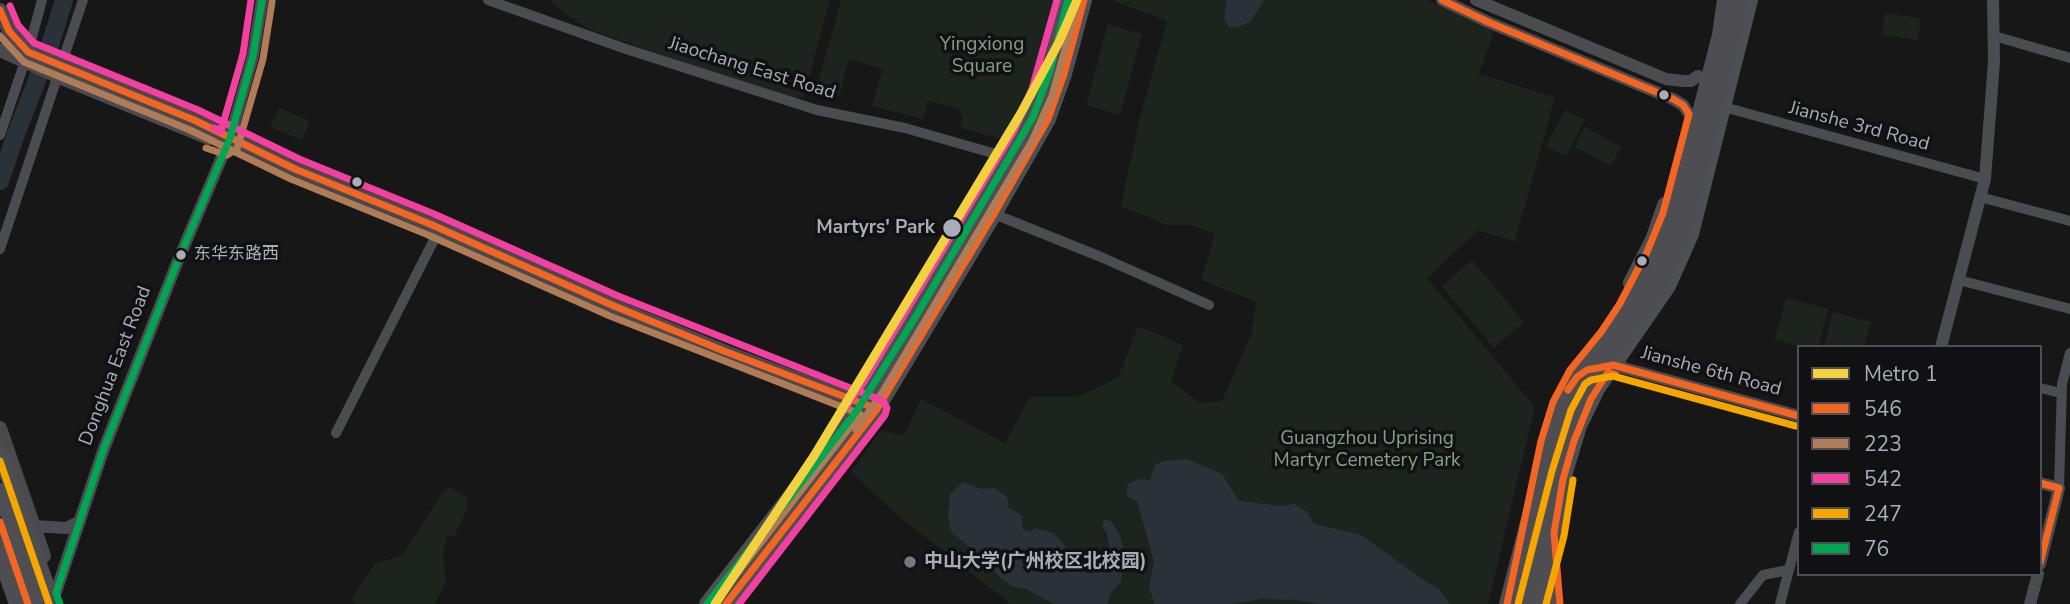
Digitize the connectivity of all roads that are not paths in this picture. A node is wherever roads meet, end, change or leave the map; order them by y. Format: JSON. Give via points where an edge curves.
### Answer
{"nodes":[{"id":1,"x":42,"y":0,"type":"edge"},
{"id":2,"x":83,"y":0,"type":"edge"},
{"id":3,"x":262,"y":0,"type":"edge"},
{"id":4,"x":488,"y":0,"type":"edge"},
{"id":5,"x":1069,"y":0,"type":"edge"},
{"id":6,"x":1084,"y":0,"type":"edge"},
{"id":7,"x":1442,"y":0,"type":"edge"},
{"id":8,"x":1467,"y":0,"type":"edge"},
{"id":9,"x":1476,"y":0,"type":"edge"},
{"id":10,"x":1723,"y":0,"type":"edge"},
{"id":11,"x":1740,"y":0,"type":"edge"},
{"id":12,"x":1750,"y":0,"type":"edge"},
{"id":13,"x":1993,"y":0,"type":"edge"},
{"id":14,"x":1469,"y":14,"type":"junction"},
{"id":15,"x":2,"y":16,"type":"edge"},
{"id":16,"x":1994,"y":36,"type":"junction"},
{"id":17,"x":1,"y":50,"type":"edge"},
{"id":18,"x":26,"y":57,"type":"junction"},
{"id":19,"x":2070,"y":58,"type":"edge"},
{"id":20,"x":59,"y":71,"type":"junction"},
{"id":21,"x":1699,"y":76,"type":"junction"},
{"id":22,"x":1669,"y":79,"type":"junction"},
{"id":23,"x":1664,"y":95,"type":"junction"},
{"id":24,"x":1724,"y":107,"type":"junction"},
{"id":25,"x":1689,"y":114,"type":"junction"},
{"id":26,"x":0,"y":135,"type":"edge"},
{"id":27,"x":228,"y":142,"type":"junction"},
{"id":28,"x":1010,"y":158,"type":"junction"},
{"id":29,"x":1985,"y":179,"type":"junction"},
{"id":30,"x":1980,"y":197,"type":"junction"},
{"id":31,"x":994,"y":214,"type":"junction"},
{"id":32,"x":2070,"y":221,"type":"edge"},
{"id":33,"x":440,"y":229,"type":"junction"},
{"id":34,"x":0,"y":249,"type":"edge"},
{"id":35,"x":1959,"y":279,"type":"junction"},
{"id":36,"x":1209,"y":305,"type":"dead end"},
{"id":37,"x":2070,"y":309,"type":"edge"},
{"id":38,"x":1942,"y":345,"type":"edge"},
{"id":39,"x":2070,"y":353,"type":"edge"},
{"id":40,"x":1613,"y":365,"type":"junction"},
{"id":41,"x":1577,"y":376,"type":"junction"},
{"id":42,"x":2042,"y":388,"type":"edge"},
{"id":43,"x":2062,"y":393,"type":"junction"},
{"id":44,"x":869,"y":406,"type":"junction"},
{"id":45,"x":1797,"y":415,"type":"edge"},
{"id":46,"x":0,"y":428,"type":"edge"},
{"id":47,"x":336,"y":433,"type":"dead end"},
{"id":48,"x":0,"y":454,"type":"edge"},
{"id":49,"x":0,"y":470,"type":"edge"},
{"id":50,"x":2042,"y":484,"type":"edge"},
{"id":51,"x":1537,"y":488,"type":"junction"},
{"id":52,"x":2059,"y":488,"type":"junction"},
{"id":53,"x":0,"y":491,"type":"edge"},
{"id":54,"x":1548,"y":506,"type":"junction"},
{"id":55,"x":0,"y":522,"type":"edge"},
{"id":56,"x":79,"y":522,"type":"junction"},
{"id":57,"x":30,"y":526,"type":"junction"},
{"id":58,"x":1555,"y":534,"type":"junction"},
{"id":59,"x":0,"y":537,"type":"edge"},
{"id":60,"x":1797,"y":539,"type":"edge"},
{"id":61,"x":0,"y":556,"type":"edge"},
{"id":62,"x":2042,"y":556,"type":"edge"},
{"id":63,"x":1788,"y":570,"type":"junction"},
{"id":64,"x":0,"y":575,"type":"edge"},
{"id":65,"x":2037,"y":576,"type":"edge"},
{"id":66,"x":1511,"y":586,"type":"junction"},
{"id":67,"x":1538,"y":599,"type":"edge"},
{"id":68,"x":53,"y":602,"type":"edge"},
{"id":69,"x":10,"y":604,"type":"edge"},
{"id":70,"x":17,"y":604,"type":"edge"},
{"id":71,"x":26,"y":604,"type":"edge"},
{"id":72,"x":40,"y":604,"type":"edge"},
{"id":73,"x":707,"y":604,"type":"edge"},
{"id":74,"x":726,"y":604,"type":"edge"},
{"id":75,"x":1507,"y":604,"type":"edge"},
{"id":76,"x":1525,"y":604,"type":"edge"},
{"id":77,"x":1552,"y":604,"type":"edge"},
{"id":78,"x":1560,"y":604,"type":"edge"},
{"id":79,"x":1740,"y":604,"type":"edge"},
{"id":80,"x":1780,"y":604,"type":"edge"},
{"id":81,"x":2030,"y":604,"type":"edge"}],
"edges":[{"from":1,"to":18,"type":"street"},
{"from":2,"to":20,"type":"street"},
{"from":3,"to":27,"type":"street","name":"Donghua East Road","via":[[253,56]]},
{"from":4,"to":28,"type":"street","name":"Jiaochang East Road","via":[[817,110],[905,128]]},
{"from":5,"to":28,"type":"main road","via":[[1042,93]]},
{"from":6,"to":31,"type":"main road","via":[[1048,119]]},
{"from":7,"to":14,"type":"street"},
{"from":8,"to":14,"type":"street"},
{"from":9,"to":22,"type":"street"},
{"from":10,"to":21,"type":"highway"},
{"from":10,"to":41,"type":"highway","via":[[1720,35],[1665,239],[1632,301]]},
{"from":11,"to":54,"type":"highway","bridge":true,"via":[[1677,243],[1663,276],[1584,395]]},
{"from":12,"to":24,"type":"main road"},
{"from":13,"to":16,"type":"street"},
{"from":14,"to":23,"type":"street"},
{"from":15,"to":18,"type":"main road"},
{"from":16,"to":19,"type":"street"},
{"from":16,"to":29,"type":"street"},
{"from":17,"to":18,"type":"main road"},
{"from":18,"to":20,"type":"main road"},
{"from":18,"to":26,"type":"street"},
{"from":20,"to":27,"type":"main road"},
{"from":20,"to":34,"type":"street"},
{"from":21,"to":22,"type":"street","via":[[1690,81]]},
{"from":21,"to":25,"type":"highway"},
{"from":22,"to":23,"type":"street","via":[[1671,91]]},
{"from":23,"to":25,"type":"street","via":[[1683,105]]},
{"from":24,"to":29,"type":"street","name":"Jianshe 3rd Road"},
{"from":24,"to":40,"type":"main road","via":[[1682,259]]},
{"from":25,"to":66,"type":"highway","via":[[1663,213],[1643,261],[1553,402]]},
{"from":27,"to":33,"type":"main road"},
{"from":27,"to":56,"type":"street","name":"Donghua East Road","via":[[103,451]]},
{"from":28,"to":44,"type":"main road"},
{"from":29,"to":30,"type":"street"},
{"from":30,"to":32,"type":"street"},
{"from":30,"to":35,"type":"street"},
{"from":31,"to":36,"type":"street"},
{"from":31,"to":44,"type":"main road"},
{"from":33,"to":44,"type":"main road","via":[[626,311]]},
{"from":33,"to":47,"type":"street"},
{"from":35,"to":37,"type":"street"},
{"from":35,"to":38,"type":"street"},
{"from":39,"to":43,"type":"street"},
{"from":40,"to":41,"type":"street"},
{"from":40,"to":45,"type":"street","name":"Jianshe 6th Road"},
{"from":40,"to":58,"type":"main road","via":[[1591,399],[1574,441]]},
{"from":41,"to":51,"type":"highway","via":[[1561,406]]},
{"from":42,"to":43,"type":"street"},
{"from":43,"to":52,"type":"street"},
{"from":44,"to":73,"type":"main road"},
{"from":44,"to":74,"type":"main road"},
{"from":46,"to":57,"type":"main road"},
{"from":48,"to":57,"type":"highway","bridge":true},
{"from":49,"to":57,"type":"highway","bridge":true},
{"from":49,"to":68,"type":"street"},
{"from":50,"to":52,"type":"street"},
{"from":51,"to":66,"type":"highway"},
{"from":51,"to":67,"type":"main road"},
{"from":52,"to":62,"type":"street"},
{"from":53,"to":72,"type":"main road"},
{"from":54,"to":76,"type":"highway","bridge":true},
{"from":54,"to":77,"type":"highway","bridge":true},
{"from":55,"to":71,"type":"main road"},
{"from":56,"to":57,"type":"street","via":[[66,528]]},
{"from":56,"to":68,"type":"street","name":"Donghua East Road"},
{"from":57,"to":68,"type":"highway","bridge":true},
{"from":58,"to":67,"type":"main road"},
{"from":58,"to":78,"type":"main road"},
{"from":59,"to":71,"type":"street"},
{"from":60,"to":63,"type":"street"},
{"from":61,"to":70,"type":"highway"},
{"from":63,"to":79,"type":"street","via":[[1763,575]]},
{"from":63,"to":80,"type":"street"},
{"from":64,"to":69,"type":"main road"},
{"from":65,"to":81,"type":"street"},
{"from":66,"to":75,"type":"highway"}]}
